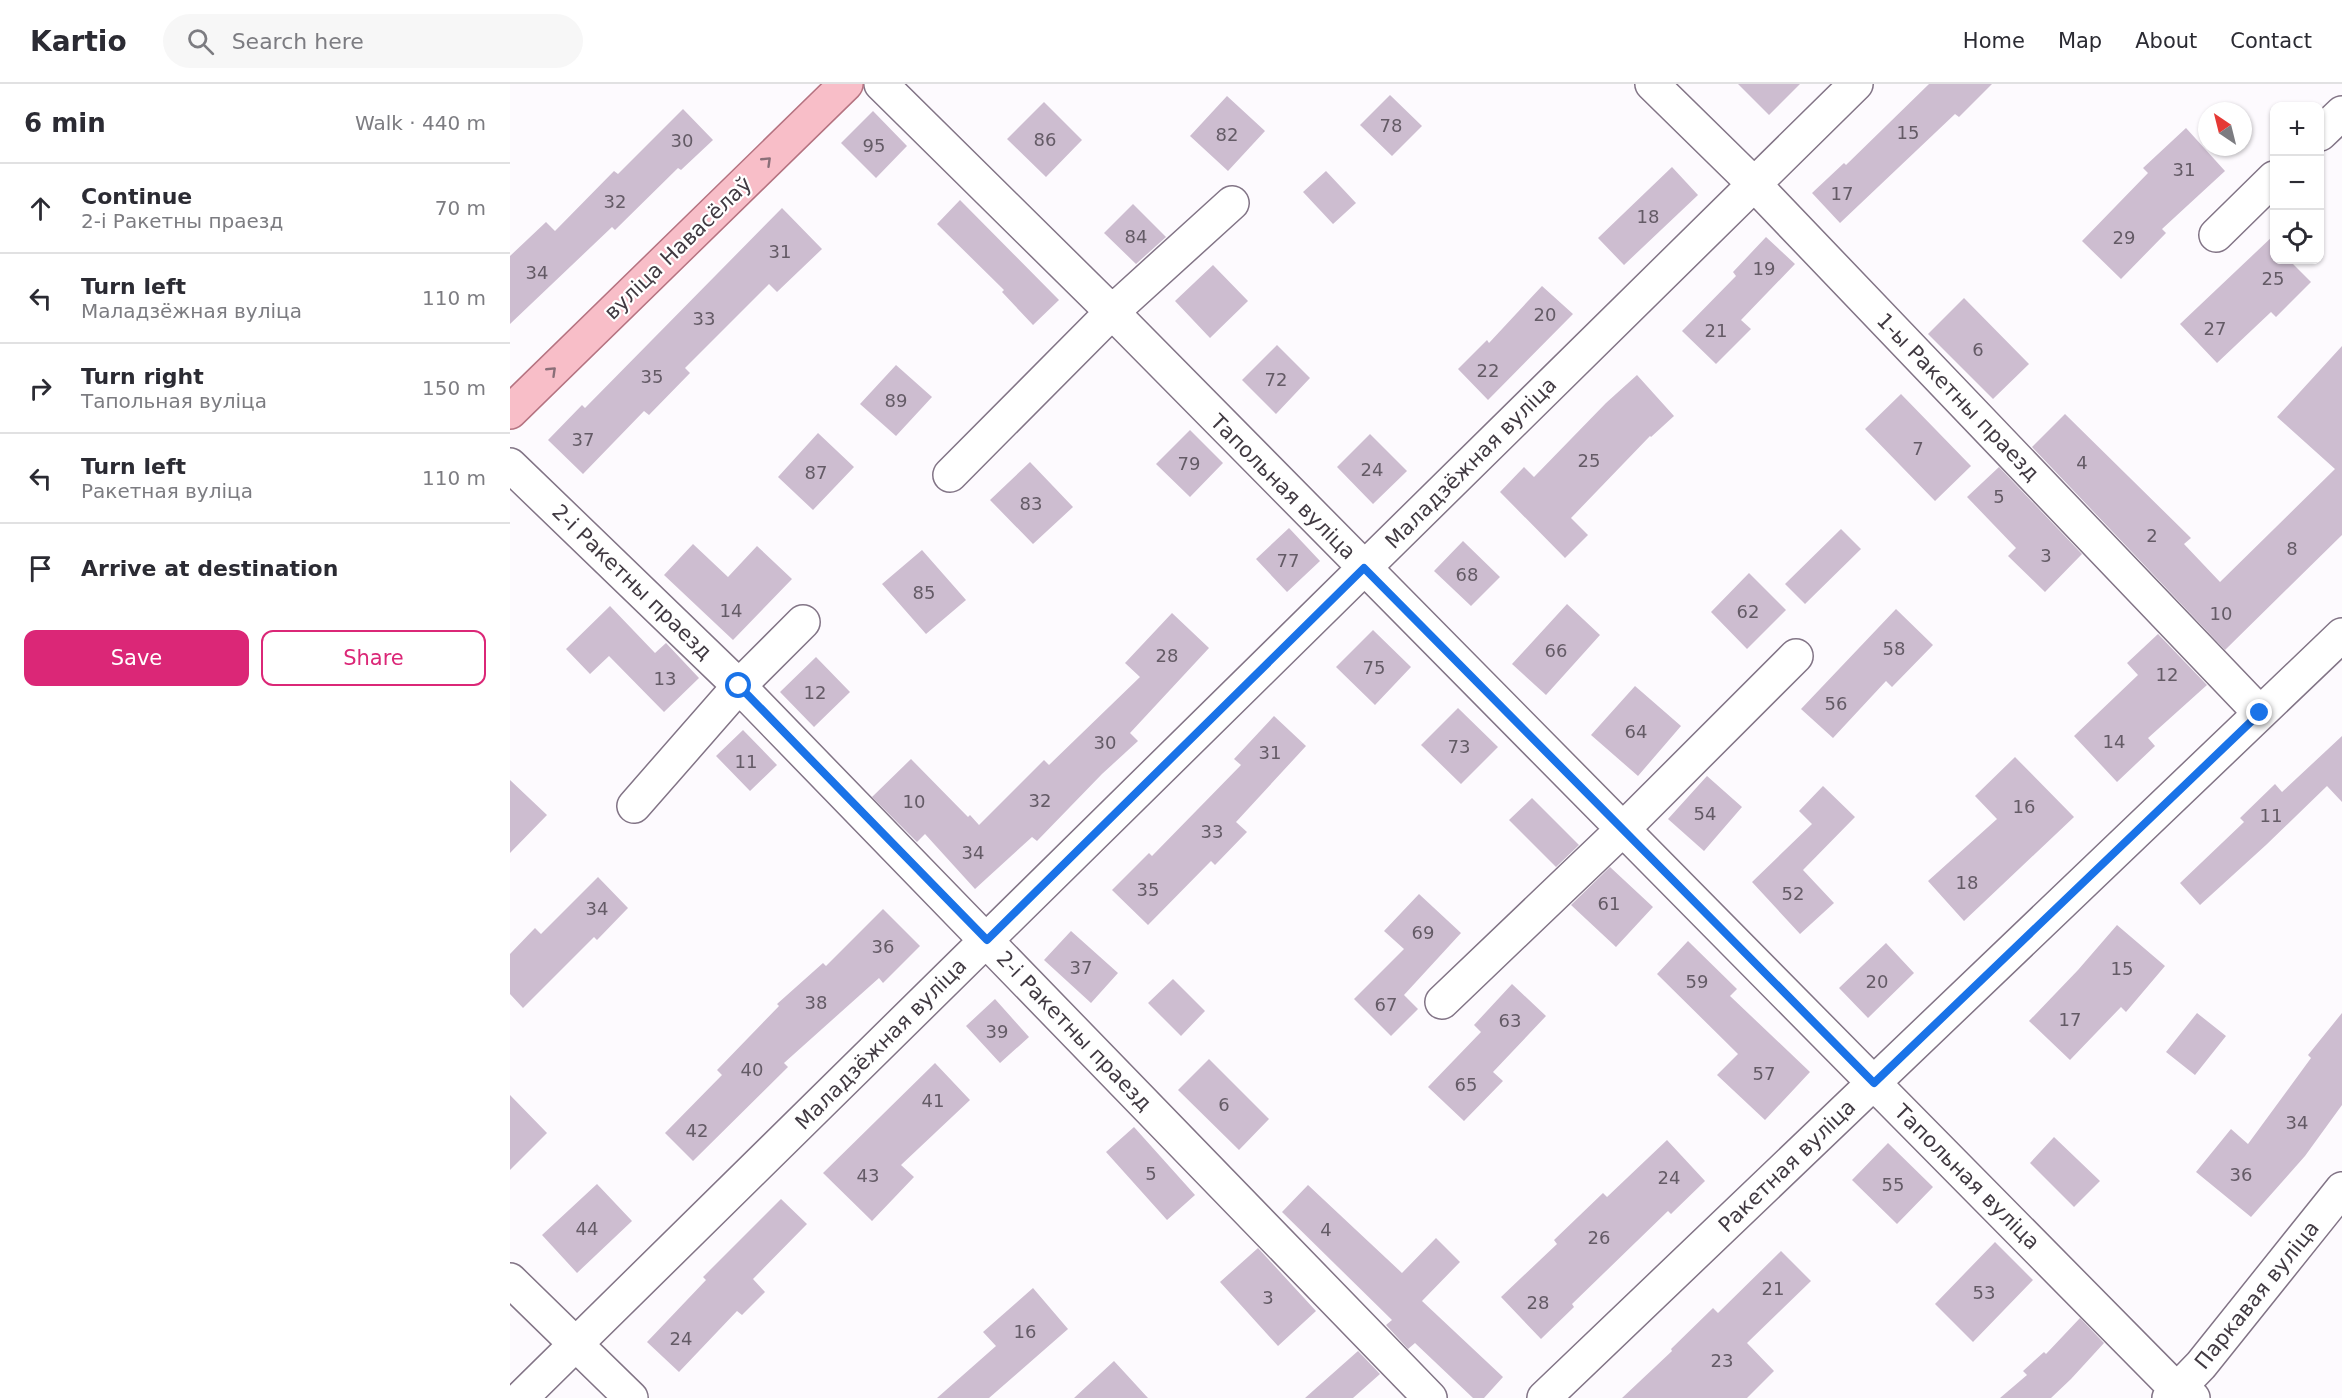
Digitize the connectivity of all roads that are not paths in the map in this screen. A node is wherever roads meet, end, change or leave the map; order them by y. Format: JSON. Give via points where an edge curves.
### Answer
{"nodes":[{"id":1,"x":846,"y":84,"type":"edge"},
{"id":2,"x":881,"y":84,"type":"edge"},
{"id":3,"x":1652,"y":84,"type":"edge"},
{"id":4,"x":1856,"y":84,"type":"edge"},
{"id":5,"x":2342,"y":112,"type":"edge"},
{"id":6,"x":2324,"y":129,"type":"edge"},
{"id":7,"x":2270,"y":182,"type":"edge"},
{"id":8,"x":1754,"y":184,"type":"junction"},
{"id":9,"x":1232,"y":203,"type":"dead end"},
{"id":10,"x":2216,"y":235,"type":"dead end"},
{"id":11,"x":1112,"y":312,"type":"junction"},
{"id":12,"x":510,"y":412,"type":"edge"},
{"id":13,"x":510,"y":465,"type":"edge"},
{"id":14,"x":950,"y":475,"type":"dead end"},
{"id":15,"x":1364,"y":568,"type":"junction"},
{"id":16,"x":802,"y":622,"type":"dead end"},
{"id":17,"x":2342,"y":635,"type":"edge"},
{"id":18,"x":1796,"y":656,"type":"dead end"},
{"id":19,"x":739,"y":686,"type":"junction"},
{"id":20,"x":2260,"y":713,"type":"junction"},
{"id":21,"x":634,"y":806,"type":"dead end"},
{"id":22,"x":1623,"y":830,"type":"junction"},
{"id":23,"x":987,"y":940,"type":"junction"},
{"id":24,"x":1442,"y":1002,"type":"dead end"},
{"id":25,"x":1874,"y":1083,"type":"junction"},
{"id":26,"x":2342,"y":1189,"type":"edge"},
{"id":27,"x":510,"y":1280,"type":"edge"},
{"id":28,"x":576,"y":1344,"type":"junction"},
{"id":29,"x":2173,"y":1396,"type":"edge"},
{"id":30,"x":521,"y":1398,"type":"edge"},
{"id":31,"x":631,"y":1398,"type":"edge"},
{"id":32,"x":1430,"y":1398,"type":"edge"},
{"id":33,"x":1544,"y":1398,"type":"edge"}],
"edges":[{"from":12,"to":1,"type":"main road","name":"вуліца Навасёлаў","one_way":true},
{"from":2,"to":11,"type":"street","name":"Тапольная вуліца"},
{"from":3,"to":8,"type":"street","name":"1-ы Ракетны праезд"},
{"from":4,"to":8,"type":"street","name":"Маладзёжная вуліца"},
{"from":5,"to":6,"type":"street"},
{"from":7,"to":10,"type":"street"},
{"from":8,"to":15,"type":"street","name":"Маладзёжная вуліца"},
{"from":8,"to":20,"type":"street","name":"1-ы Ракетны праезд"},
{"from":9,"to":11,"type":"street"},
{"from":11,"to":14,"type":"street"},
{"from":11,"to":15,"type":"street","name":"Тапольная вуліца"},
{"from":13,"to":19,"type":"street","name":"2-і Ракетны праезд"},
{"from":15,"to":22,"type":"street","name":"Тапольная вуліца"},
{"from":15,"to":23,"type":"street","name":"Маладзёжная вуліца"},
{"from":16,"to":19,"type":"street"},
{"from":17,"to":20,"type":"street","name":"Ракетная вуліца"},
{"from":18,"to":22,"type":"street"},
{"from":19,"to":21,"type":"street"},
{"from":19,"to":23,"type":"street","name":"2-і Ракетны праезд"},
{"from":20,"to":25,"type":"street","name":"Ракетная вуліца"},
{"from":22,"to":24,"type":"street"},
{"from":22,"to":25,"type":"street","name":"Тапольная вуліца"},
{"from":23,"to":28,"type":"street","name":"Маладзёжная вуліца"},
{"from":23,"to":32,"type":"street","name":"2-і Ракетны праезд"},
{"from":25,"to":29,"type":"street","name":"Тапольная вуліца"},
{"from":25,"to":33,"type":"street","name":"Ракетная вуліца"},
{"from":26,"to":29,"type":"street","name":"Паркавая вуліца"},
{"from":27,"to":28,"type":"street"},
{"from":28,"to":30,"type":"street","name":"Маладзёжная вуліца"},
{"from":28,"to":31,"type":"street"}]}
